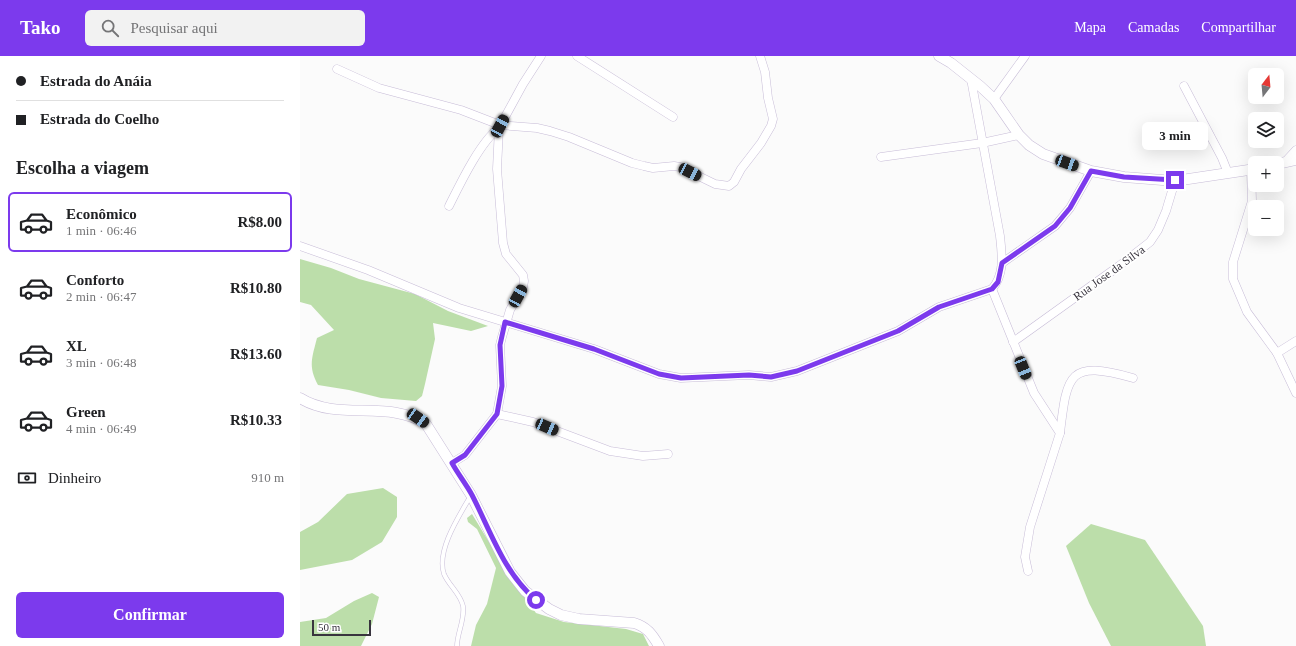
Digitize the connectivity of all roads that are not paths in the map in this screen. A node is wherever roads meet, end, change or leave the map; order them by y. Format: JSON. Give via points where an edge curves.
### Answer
{"nodes":[{"id":1,"x":541,"y":56,"type":"edge"},
{"id":2,"x":577,"y":56,"type":"edge"},
{"id":3,"x":760,"y":56,"type":"edge"},
{"id":4,"x":938,"y":56,"type":"edge"},
{"id":5,"x":1025,"y":56,"type":"edge"},
{"id":6,"x":337,"y":69,"type":"dead end"},
{"id":7,"x":971,"y":79,"type":"junction"},
{"id":8,"x":1184,"y":86,"type":"dead end"},
{"id":9,"x":994,"y":99,"type":"junction"},
{"id":10,"x":673,"y":117,"type":"dead end"},
{"id":11,"x":500,"y":127,"type":"junction"},
{"id":12,"x":1019,"y":135,"type":"junction"},
{"id":13,"x":982,"y":143,"type":"junction"},
{"id":14,"x":1296,"y":150,"type":"edge"},
{"id":15,"x":881,"y":157,"type":"dead end"},
{"id":16,"x":1284,"y":160,"type":"edge"},
{"id":17,"x":1296,"y":160,"type":"edge"},
{"id":18,"x":1284,"y":162,"type":"edge"},
{"id":19,"x":1091,"y":171,"type":"junction"},
{"id":20,"x":1248,"y":171,"type":"edge"},
{"id":21,"x":1228,"y":173,"type":"junction"},
{"id":22,"x":1175,"y":180,"type":"junction"},
{"id":23,"x":1252,"y":192,"type":"edge"},
{"id":24,"x":448,"y":206,"type":"dead end"},
{"id":25,"x":300,"y":246,"type":"edge"},
{"id":26,"x":1002,"y":263,"type":"junction"},
{"id":27,"x":992,"y":289,"type":"junction"},
{"id":28,"x":505,"y":322,"type":"junction"},
{"id":29,"x":1296,"y":341,"type":"edge"},
{"id":30,"x":1013,"y":342,"type":"junction"},
{"id":31,"x":1277,"y":353,"type":"junction"},
{"id":32,"x":1133,"y":378,"type":"dead end"},
{"id":33,"x":1296,"y":393,"type":"edge"},
{"id":34,"x":300,"y":398,"type":"edge"},
{"id":35,"x":497,"y":414,"type":"junction"},
{"id":36,"x":1060,"y":433,"type":"junction"},
{"id":37,"x":668,"y":454,"type":"dead end"},
{"id":38,"x":452,"y":463,"type":"junction"},
{"id":39,"x":471,"y":494,"type":"junction"},
{"id":40,"x":1028,"y":571,"type":"dead end"},
{"id":41,"x":457,"y":646,"type":"edge"},
{"id":42,"x":660,"y":646,"type":"edge"}],
"edges":[{"from":1,"to":11,"type":"street"},
{"from":2,"to":10,"type":"street"},
{"from":3,"to":11,"type":"street","via":[[773,119],[761,143],[729,186],[715,184],[680,167],[653,168],[632,163],[569,137],[537,128]]},
{"from":4,"to":7,"type":"street"},
{"from":5,"to":9,"type":"street"},
{"from":6,"to":11,"type":"street","via":[[379,88],[461,110]]},
{"from":7,"to":9,"type":"street"},
{"from":7,"to":13,"type":"street"},
{"from":8,"to":21,"type":"street"},
{"from":9,"to":12,"type":"street"},
{"from":11,"to":24,"type":"street","via":[[478,154]]},
{"from":11,"to":28,"type":"street","via":[[497,169],[503,243],[506,254],[523,275],[524,281],[523,288]]},
{"from":12,"to":13,"type":"street"},
{"from":12,"to":19,"type":"street","via":[[1043,154]]},
{"from":13,"to":15,"type":"street"},
{"from":13,"to":26,"type":"street","via":[[1000,236]]},
{"from":14,"to":16,"type":"street"},
{"from":17,"to":18,"type":"street"},
{"from":19,"to":22,"type":"street","via":[[1124,177]]},
{"from":19,"to":26,"type":"street","via":[[1070,208],[1055,226]]},
{"from":20,"to":21,"type":"street"},
{"from":21,"to":22,"type":"street"},
{"from":22,"to":30,"type":"street","name":"Rua Jose da Silva","via":[[1166,211],[1150,242]]},
{"from":23,"to":31,"type":"street","via":[[1252,201],[1233,262],[1233,279],[1248,312]]},
{"from":25,"to":28,"type":"street","via":[[368,270],[459,308]]},
{"from":26,"to":27,"type":"street","via":[[998,282]]},
{"from":27,"to":28,"type":"street","via":[[939,307],[898,331],[797,371],[771,377],[749,375],[681,378],[659,374],[594,349]]},
{"from":27,"to":30,"type":"street"},
{"from":28,"to":35,"type":"street","via":[[500,345],[502,386]]},
{"from":29,"to":31,"type":"street"},
{"from":30,"to":36,"type":"street","via":[[1034,393]]},
{"from":31,"to":33,"type":"street"},
{"from":32,"to":36,"type":"street","via":[[1097,370],[1077,373],[1066,394]]},
{"from":34,"to":38,"type":"street","via":[[309,404],[335,410],[398,413],[418,418],[433,432]]},
{"from":35,"to":37,"type":"street","via":[[547,427],[610,451],[643,456]]},
{"from":35,"to":38,"type":"street","via":[[465,455]]},
{"from":36,"to":40,"type":"street","via":[[1030,527],[1025,557]]},
{"from":38,"to":39,"type":"street"},
{"from":39,"to":41,"type":"lane","via":[[447,541],[443,556],[442,568],[445,576],[457,592],[463,606]]},
{"from":39,"to":42,"type":"street","via":[[510,572],[536,600],[561,615],[642,625]]}]}
